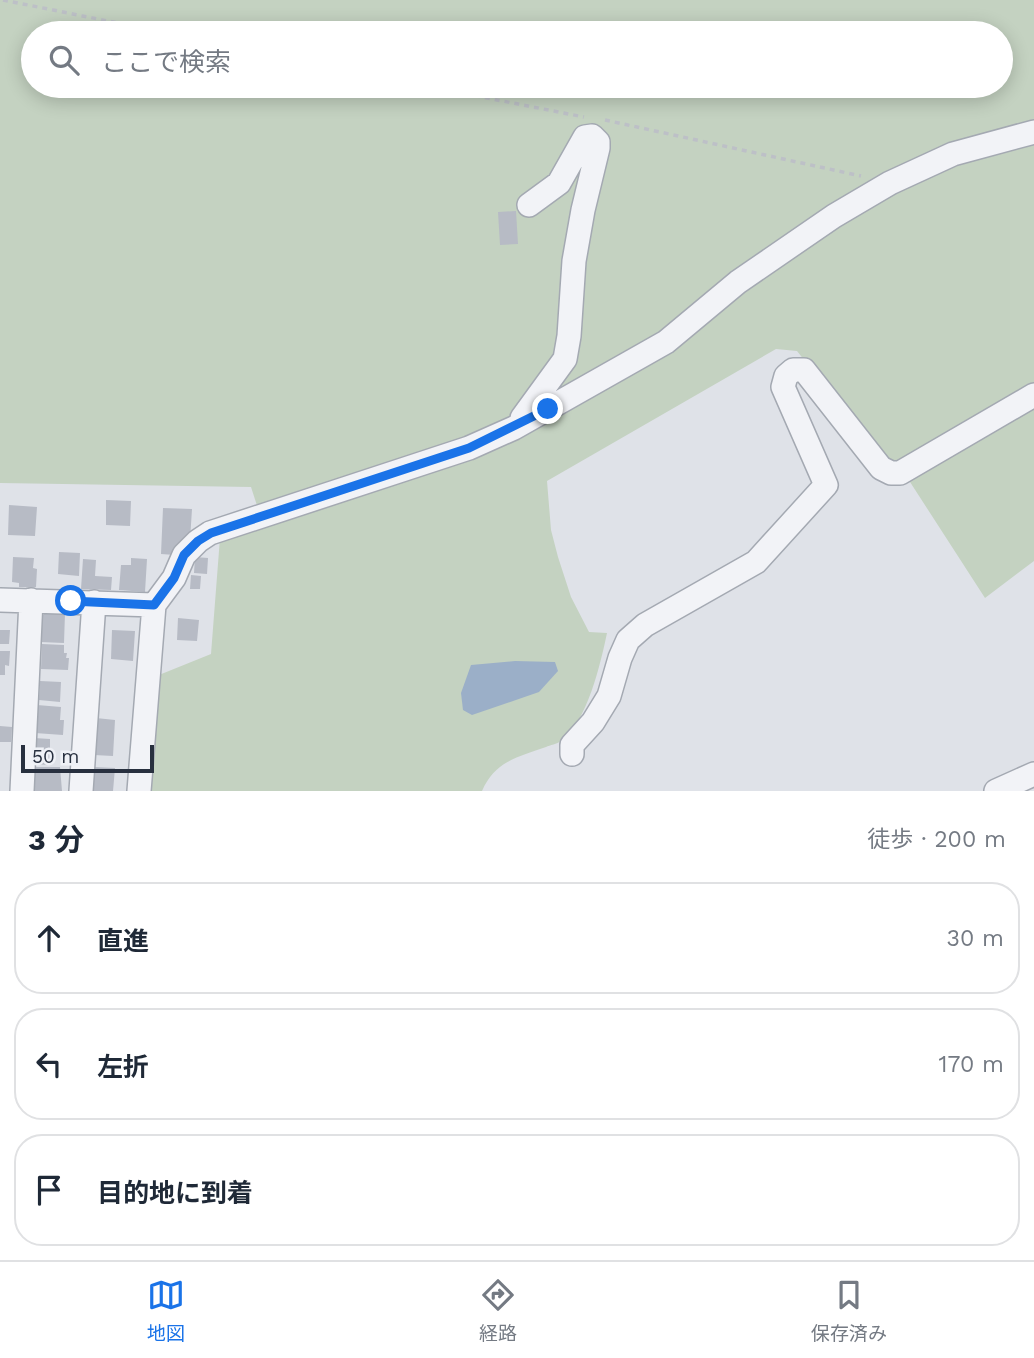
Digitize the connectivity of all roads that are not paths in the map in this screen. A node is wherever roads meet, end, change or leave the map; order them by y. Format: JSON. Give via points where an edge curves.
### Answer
{"nodes":[{"id":1,"x":1034,"y":131,"type":"edge"},
{"id":2,"x":528,"y":205,"type":"dead end"},
{"id":3,"x":1034,"y":395,"type":"edge"},
{"id":4,"x":514,"y":428,"type":"junction"},
{"id":5,"x":0,"y":600,"type":"edge"},
{"id":6,"x":32,"y":600,"type":"junction"},
{"id":7,"x":94,"y":601,"type":"junction"},
{"id":8,"x":154,"y":605,"type":"junction"},
{"id":9,"x":572,"y":754,"type":"dead end"},
{"id":10,"x":1034,"y":774,"type":"edge"},
{"id":11,"x":22,"y":791,"type":"edge"},
{"id":12,"x":81,"y":791,"type":"edge"},
{"id":13,"x":139,"y":791,"type":"edge"},
{"id":14,"x":996,"y":791,"type":"edge"}],
"edges":[{"from":1,"to":4,"type":"street","via":[[953,154],[890,183],[738,282],[666,342]]},
{"from":2,"to":4,"type":"street","via":[[559,183],[585,137],[598,142],[574,261],[565,359]]},
{"from":3,"to":9,"type":"street","via":[[900,473],[891,473],[881,468],[804,370],[793,370],[783,387],[826,485],[756,562],[645,625],[628,640],[610,696],[572,745]]},
{"from":4,"to":8,"type":"street","via":[[469,448],[211,533],[184,555]]},
{"from":5,"to":6,"type":"street"},
{"from":6,"to":7,"type":"street"},
{"from":6,"to":11,"type":"street"},
{"from":7,"to":8,"type":"street"},
{"from":7,"to":12,"type":"street"},
{"from":8,"to":13,"type":"street"},
{"from":10,"to":14,"type":"street"}]}
